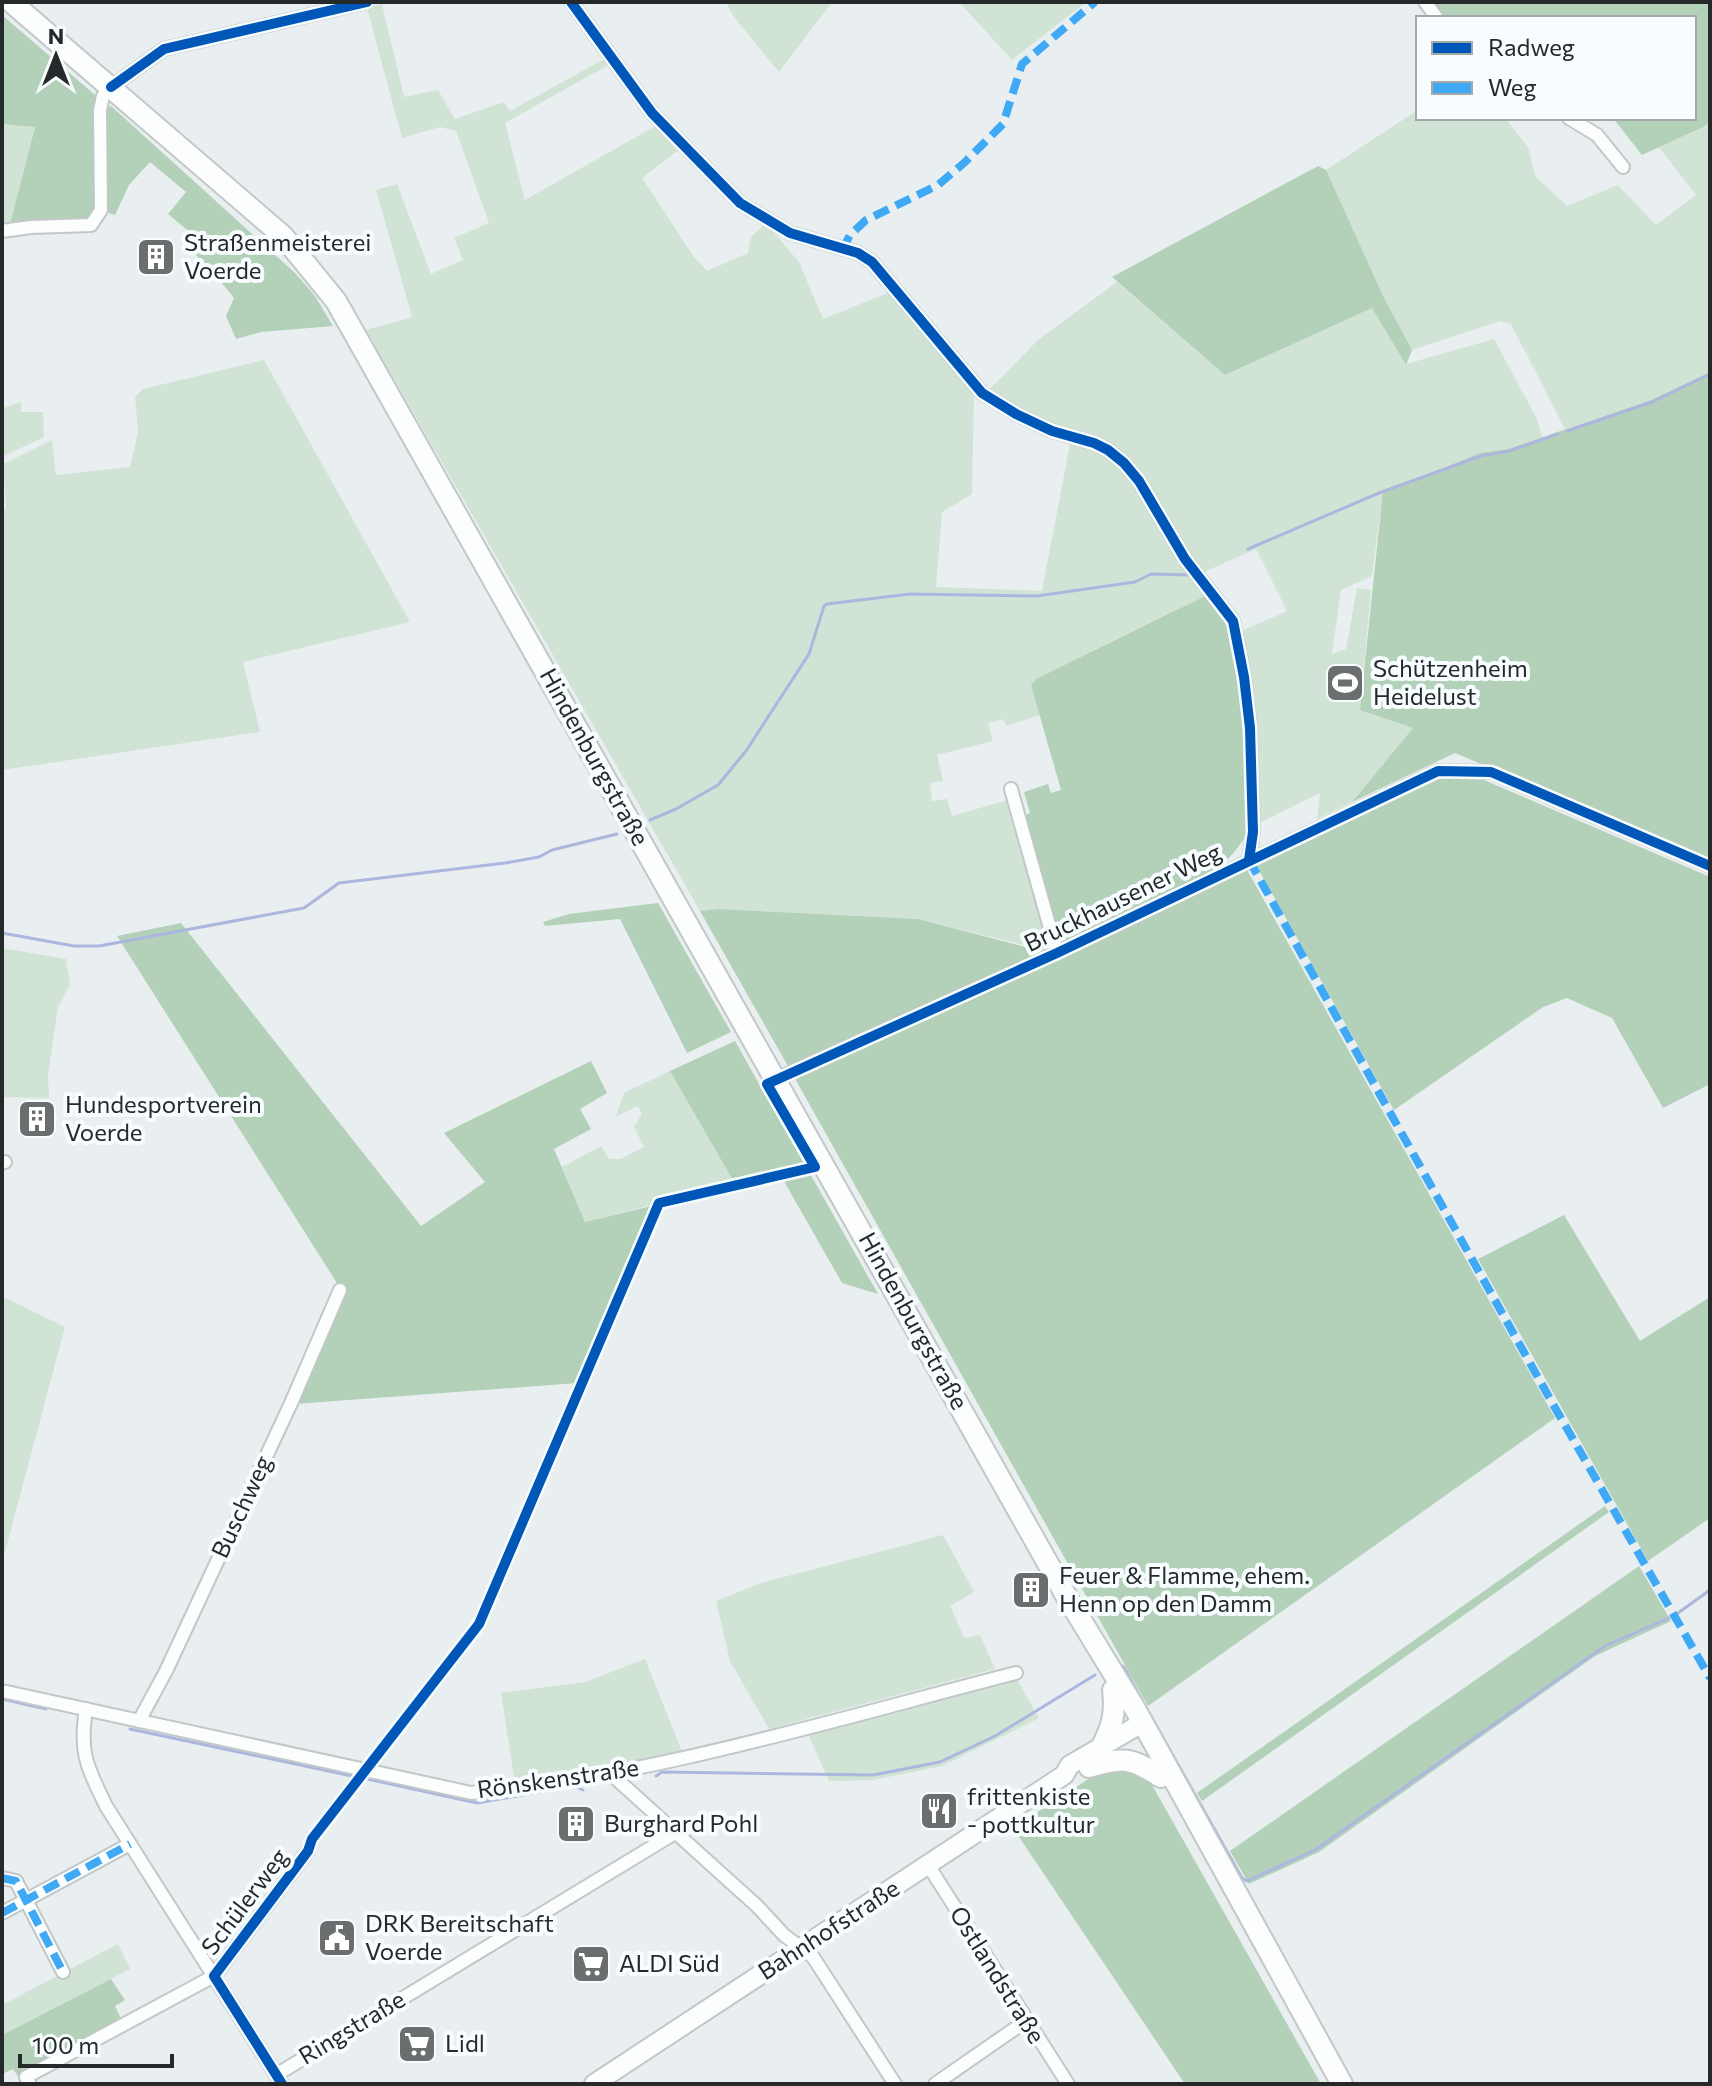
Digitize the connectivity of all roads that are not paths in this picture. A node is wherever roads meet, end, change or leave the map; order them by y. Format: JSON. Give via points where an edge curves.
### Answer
{"nodes":[{"id":1,"x":11,"y":2,"type":"edge"},
{"id":2,"x":367,"y":2,"type":"edge"},
{"id":3,"x":571,"y":2,"type":"edge"},
{"id":4,"x":111,"y":87,"type":"junction"},
{"id":5,"x":1572,"y":120,"type":"edge"},
{"id":6,"x":1623,"y":167,"type":"dead end"},
{"id":7,"x":2,"y":231,"type":"edge"},
{"id":8,"x":1011,"y":789,"type":"dead end"},
{"id":9,"x":1249,"y":860,"type":"junction"},
{"id":10,"x":1710,"y":866,"type":"edge"},
{"id":11,"x":1057,"y":953,"type":"junction"},
{"id":12,"x":776,"y":1079,"type":"junction"},
{"id":13,"x":340,"y":1290,"type":"dead end"},
{"id":14,"x":1068,"y":1599,"type":"junction"},
{"id":15,"x":1016,"y":1673,"type":"dead end"},
{"id":16,"x":1113,"y":1690,"type":"junction"},
{"id":17,"x":2,"y":1691,"type":"edge"},
{"id":18,"x":86,"y":1709,"type":"junction"},
{"id":19,"x":139,"y":1721,"type":"junction"},
{"id":20,"x":1141,"y":1731,"type":"junction"},
{"id":21,"x":1101,"y":1748,"type":"junction"},
{"id":22,"x":1089,"y":1767,"type":"junction"},
{"id":23,"x":611,"y":1774,"type":"junction"},
{"id":24,"x":1064,"y":1775,"type":"junction"},
{"id":25,"x":1161,"y":1777,"type":"junction"},
{"id":26,"x":675,"y":1833,"type":"junction"},
{"id":27,"x":130,"y":1844,"type":"junction"},
{"id":28,"x":308,"y":1851,"type":"dead end"},
{"id":29,"x":928,"y":1865,"type":"junction"},
{"id":30,"x":1219,"y":1865,"type":"junction"},
{"id":31,"x":2,"y":1878,"type":"edge"},
{"id":32,"x":26,"y":1900,"type":"junction"},
{"id":33,"x":2,"y":1913,"type":"edge"},
{"id":34,"x":801,"y":1948,"type":"junction"},
{"id":35,"x":63,"y":1972,"type":"dead end"},
{"id":36,"x":214,"y":1976,"type":"junction"},
{"id":37,"x":1026,"y":2021,"type":"junction"},
{"id":38,"x":279,"y":2079,"type":"edge"},
{"id":39,"x":30,"y":2084,"type":"edge"},
{"id":40,"x":594,"y":2084,"type":"edge"},
{"id":41,"x":895,"y":2084,"type":"edge"},
{"id":42,"x":935,"y":2084,"type":"edge"},
{"id":43,"x":1068,"y":2084,"type":"edge"},
{"id":44,"x":1342,"y":2084,"type":"edge"}],
"edges":[{"from":1,"to":4,"type":"main road","name":"Hindenburgstraße"},
{"from":2,"to":4,"type":"street","via":[[164,49]]},
{"from":3,"to":9,"type":"street","via":[[652,113],[740,203],[790,233],[872,262],[982,393],[1052,431],[1108,450],[1139,481],[1185,559],[1233,621],[1250,728]]},
{"from":4,"to":7,"type":"street","via":[[100,110],[101,210],[91,225]]},
{"from":4,"to":12,"type":"main road","name":"Hindenburgstraße","via":[[283,236],[336,301]]},
{"from":5,"to":6,"type":"street","via":[[1597,135]]},
{"from":8,"to":11,"type":"street"},
{"from":9,"to":10,"type":"street","name":"Bruckhausener Weg","via":[[1438,771],[1460,769],[1491,772]]},
{"from":9,"to":11,"type":"street","name":"Bruckhausener Weg"},
{"from":11,"to":12,"type":"street","name":"Bruckhausener Weg"},
{"from":12,"to":14,"type":"main road","name":"Hindenburgstraße"},
{"from":13,"to":19,"type":"street","name":"Buschweg"},
{"from":14,"to":16,"type":"main road","name":"Hindenburgstraße"},
{"from":14,"to":20,"type":"main road","name":"Hindenburgstraße","via":[[1099,1646]]},
{"from":15,"to":23,"type":"street","name":"Rönskenstraße"},
{"from":16,"to":20,"type":"main road","name":"Hindenburgstraße"},
{"from":16,"to":21,"type":"main road","via":[[1115,1716]]},
{"from":17,"to":18,"type":"street","name":"Rönskenstraße"},
{"from":18,"to":19,"type":"street","name":"Rönskenstraße"},
{"from":18,"to":27,"type":"street","via":[[84,1760]]},
{"from":19,"to":23,"type":"street","name":"Rönskenstraße","via":[[471,1793]]},
{"from":20,"to":21,"type":"street","name":"Bahnhofstraße"},
{"from":20,"to":22,"type":"street","name":"Bahnhofstraße"},
{"from":20,"to":25,"type":"main road","name":"Hindenburgstraße"},
{"from":20,"to":30,"type":"main road","name":"Hindenburgstraße"},
{"from":21,"to":24,"type":"street","name":"Bahnhofstraße","via":[[1070,1765]]},
{"from":22,"to":24,"type":"street","name":"Bahnhofstraße"},
{"from":22,"to":25,"type":"main road","via":[[1135,1760]]},
{"from":23,"to":26,"type":"street"},
{"from":24,"to":29,"type":"street","name":"Bahnhofstraße"},
{"from":25,"to":30,"type":"main road","name":"Hindenburgstraße"},
{"from":26,"to":34,"type":"street"},
{"from":26,"to":38,"type":"street","name":"Ringstraße"},
{"from":27,"to":32,"type":"street"},
{"from":27,"to":36,"type":"street"},
{"from":28,"to":36,"type":"street","name":"Schülerweg"},
{"from":29,"to":34,"type":"street","name":"Bahnhofstraße"},
{"from":29,"to":37,"type":"street","name":"Ostlandstraße"},
{"from":30,"to":44,"type":"main road","name":"Hindenburgstraße"},
{"from":31,"to":32,"type":"street","via":[[16,1881]]},
{"from":32,"to":33,"type":"street"},
{"from":32,"to":35,"type":"street"},
{"from":34,"to":40,"type":"street","name":"Bahnhofstraße"},
{"from":34,"to":41,"type":"street","via":[[813,1957]]},
{"from":36,"to":38,"type":"street"},
{"from":36,"to":39,"type":"street","via":[[26,2077]]},
{"from":37,"to":42,"type":"street"},
{"from":37,"to":43,"type":"street","name":"Ostlandstraße"}]}
